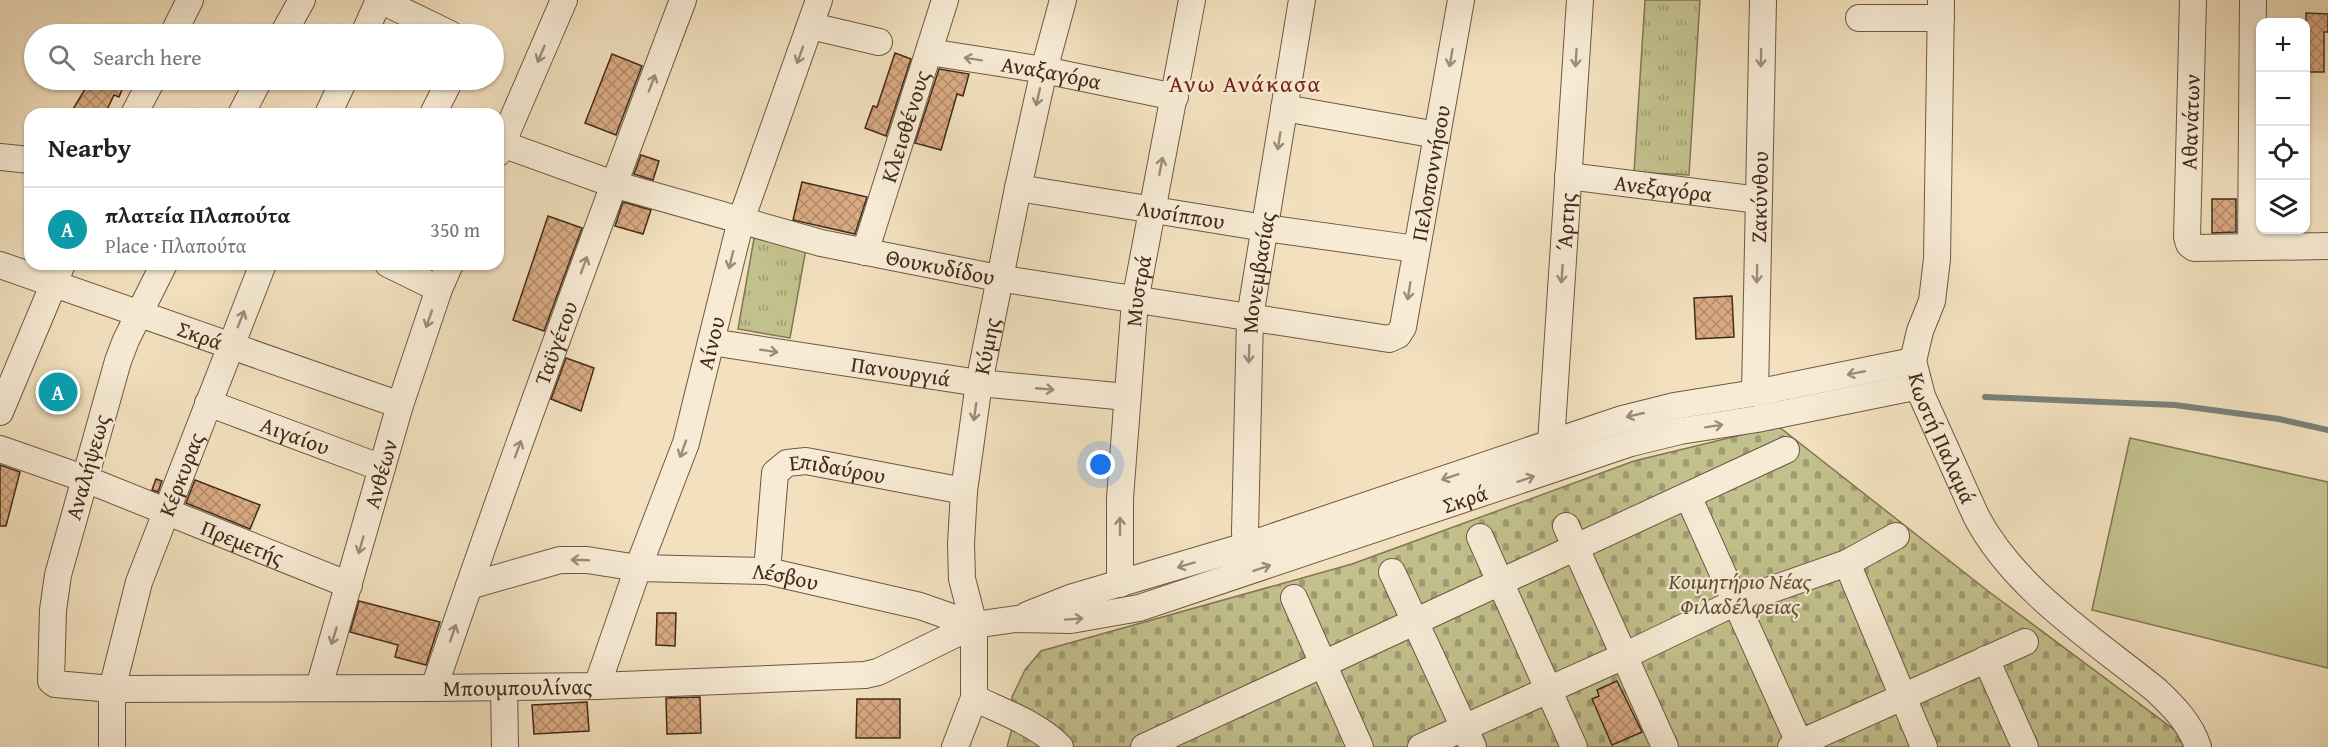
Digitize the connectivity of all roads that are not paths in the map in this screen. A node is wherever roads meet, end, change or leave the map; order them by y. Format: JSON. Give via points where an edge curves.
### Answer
{"nodes":[{"id":1,"x":190,"y":0,"type":"edge"},
{"id":2,"x":302,"y":0,"type":"edge"},
{"id":3,"x":380,"y":0,"type":"edge"},
{"id":4,"x":564,"y":0,"type":"edge"},
{"id":5,"x":683,"y":0,"type":"edge"},
{"id":6,"x":819,"y":0,"type":"edge"},
{"id":7,"x":945,"y":0,"type":"edge"},
{"id":8,"x":1063,"y":0,"type":"edge"},
{"id":9,"x":1192,"y":0,"type":"edge"},
{"id":10,"x":1302,"y":0,"type":"edge"},
{"id":11,"x":1580,"y":0,"type":"edge"},
{"id":12,"x":1762,"y":0,"type":"edge"},
{"id":13,"x":2193,"y":0,"type":"edge"},
{"id":14,"x":2253,"y":0,"type":"edge"},
{"id":15,"x":1458,"y":1,"type":"edge"},
{"id":16,"x":1941,"y":9,"type":"edge"},
{"id":17,"x":1859,"y":18,"type":"dead end"},
{"id":18,"x":178,"y":24,"type":"edge"},
{"id":19,"x":289,"y":24,"type":"edge"},
{"id":20,"x":369,"y":24,"type":"edge"},
{"id":21,"x":429,"y":24,"type":"edge"},
{"id":22,"x":811,"y":26,"type":"junction"},
{"id":23,"x":879,"y":42,"type":"dead end"},
{"id":24,"x":929,"y":52,"type":"junction"},
{"id":25,"x":1044,"y":70,"type":"junction"},
{"id":26,"x":147,"y":90,"type":"edge"},
{"id":27,"x":254,"y":90,"type":"edge"},
{"id":28,"x":339,"y":90,"type":"edge"},
{"id":29,"x":445,"y":90,"type":"edge"},
{"id":30,"x":1175,"y":97,"type":"junction"},
{"id":31,"x":137,"y":108,"type":"edge"},
{"id":32,"x":244,"y":108,"type":"edge"},
{"id":33,"x":331,"y":108,"type":"edge"},
{"id":34,"x":436,"y":108,"type":"edge"},
{"id":35,"x":1284,"y":108,"type":"junction"},
{"id":36,"x":1437,"y":135,"type":"junction"},
{"id":37,"x":504,"y":139,"type":"edge"},
{"id":38,"x":504,"y":149,"type":"edge"},
{"id":39,"x":0,"y":157,"type":"edge"},
{"id":40,"x":24,"y":159,"type":"edge"},
{"id":41,"x":1568,"y":176,"type":"junction"},
{"id":42,"x":613,"y":184,"type":"junction"},
{"id":43,"x":1018,"y":188,"type":"junction"},
{"id":44,"x":1759,"y":200,"type":"junction"},
{"id":45,"x":1152,"y":210,"type":"junction"},
{"id":46,"x":741,"y":220,"type":"junction"},
{"id":47,"x":1265,"y":228,"type":"junction"},
{"id":48,"x":2251,"y":246,"type":"junction"},
{"id":49,"x":2328,"y":246,"type":"edge"},
{"id":50,"x":1416,"y":249,"type":"junction"},
{"id":51,"x":865,"y":252,"type":"junction"},
{"id":52,"x":0,"y":265,"type":"edge"},
{"id":53,"x":24,"y":269,"type":"edge"},
{"id":54,"x":32,"y":270,"type":"edge"},
{"id":55,"x":161,"y":270,"type":"edge"},
{"id":56,"x":261,"y":270,"type":"edge"},
{"id":57,"x":400,"y":270,"type":"edge"},
{"id":58,"x":447,"y":270,"type":"edge"},
{"id":59,"x":58,"y":274,"type":"edge"},
{"id":60,"x":998,"y":278,"type":"junction"},
{"id":61,"x":439,"y":289,"type":"junction"},
{"id":62,"x":1135,"y":301,"type":"junction"},
{"id":63,"x":139,"y":313,"type":"junction"},
{"id":64,"x":1250,"y":317,"type":"junction"},
{"id":65,"x":1389,"y":339,"type":"joint"},
{"id":66,"x":711,"y":342,"type":"junction"},
{"id":67,"x":230,"y":345,"type":"junction"},
{"id":68,"x":1914,"y":361,"type":"junction"},
{"id":69,"x":979,"y":383,"type":"junction"},
{"id":70,"x":1919,"y":386,"type":"junction"},
{"id":71,"x":1755,"y":393,"type":"junction"},
{"id":72,"x":1127,"y":397,"type":"junction"},
{"id":73,"x":208,"y":403,"type":"junction"},
{"id":74,"x":400,"y":405,"type":"junction"},
{"id":75,"x":0,"y":412,"type":"edge"},
{"id":76,"x":1551,"y":443,"type":"junction"},
{"id":77,"x":0,"y":449,"type":"edge"},
{"id":78,"x":1786,"y":450,"type":"dead end"},
{"id":79,"x":382,"y":468,"type":"junction"},
{"id":80,"x":83,"y":478,"type":"junction"},
{"id":81,"x":964,"y":491,"type":"junction"},
{"id":82,"x":1688,"y":496,"type":"junction"},
{"id":83,"x":166,"y":511,"type":"junction"},
{"id":84,"x":1896,"y":536,"type":"dead end"},
{"id":85,"x":1480,"y":537,"type":"dead end"},
{"id":86,"x":1571,"y":537,"type":"junction"},
{"id":87,"x":1246,"y":546,"type":"junction"},
{"id":88,"x":1847,"y":563,"type":"junction"},
{"id":89,"x":638,"y":568,"type":"junction"},
{"id":90,"x":767,"y":571,"type":"junction"},
{"id":91,"x":1392,"y":572,"type":"dead end"},
{"id":92,"x":1500,"y":582,"type":"junction"},
{"id":93,"x":349,"y":585,"type":"junction"},
{"id":94,"x":1120,"y":585,"type":"junction"},
{"id":95,"x":468,"y":586,"type":"junction"},
{"id":96,"x":1294,"y":598,"type":"dead end"},
{"id":97,"x":1736,"y":602,"type":"junction"},
{"id":98,"x":1016,"y":619,"type":"junction"},
{"id":99,"x":1415,"y":622,"type":"junction"},
{"id":100,"x":974,"y":625,"type":"junction"},
{"id":101,"x":2025,"y":642,"type":"dead end"},
{"id":102,"x":1624,"y":656,"type":"junction"},
{"id":103,"x":1986,"y":659,"type":"junction"},
{"id":104,"x":1324,"y":664,"type":"junction"},
{"id":105,"x":51,"y":681,"type":"joint"},
{"id":106,"x":597,"y":686,"type":"junction"},
{"id":107,"x":319,"y":687,"type":"junction"},
{"id":108,"x":504,"y":687,"type":"junction"},
{"id":109,"x":434,"y":688,"type":"junction"},
{"id":110,"x":112,"y":689,"type":"junction"},
{"id":111,"x":1549,"y":689,"type":"junction"},
{"id":112,"x":1903,"y":697,"type":"junction"},
{"id":113,"x":974,"y":698,"type":"junction"},
{"id":114,"x":1469,"y":737,"type":"edge"},
{"id":115,"x":1797,"y":746,"type":"edge"},
{"id":116,"x":112,"y":747,"type":"edge"},
{"id":117,"x":505,"y":747,"type":"edge"},
{"id":118,"x":955,"y":747,"type":"edge"},
{"id":119,"x":1060,"y":747,"type":"edge"},
{"id":120,"x":1144,"y":747,"type":"edge"},
{"id":121,"x":1360,"y":747,"type":"edge"},
{"id":122,"x":1421,"y":747,"type":"edge"},
{"id":123,"x":1574,"y":747,"type":"edge"},
{"id":124,"x":1665,"y":747,"type":"edge"},
{"id":125,"x":1924,"y":747,"type":"edge"},
{"id":126,"x":2025,"y":747,"type":"edge"},
{"id":127,"x":2198,"y":747,"type":"edge"}],
"edges":[{"from":1,"to":18,"type":"street"},
{"from":2,"to":19,"type":"street"},
{"from":3,"to":20,"type":"street"},
{"from":3,"to":21,"type":"street"},
{"from":4,"to":37,"type":"street","one_way":true},
{"from":42,"to":5,"type":"street","name":"Ταϋγέτου","one_way":true},
{"from":6,"to":22,"type":"street","name":"Αίνου"},
{"from":7,"to":24,"type":"street","name":"Κλεισθένους"},
{"from":8,"to":25,"type":"street","name":"Κύμης"},
{"from":9,"to":30,"type":"street","name":"Μυστρά"},
{"from":10,"to":35,"type":"street","name":"Μονεμβασίας"},
{"from":11,"to":41,"type":"street","name":"Άρτης","one_way":true},
{"from":12,"to":44,"type":"street","name":"Ζακύνθου","one_way":true},
{"from":13,"to":48,"type":"street","name":"Αθανάτων","via":[[2187,237],[2194,248]]},
{"from":14,"to":48,"type":"street"},
{"from":15,"to":36,"type":"street","name":"Πελοποννήσου","one_way":true},
{"from":16,"to":17,"type":"street"},
{"from":16,"to":68,"type":"street","name":"Κωστή Παλαμά","via":[[1936,259],[1932,301]]},
{"from":22,"to":23,"type":"street"},
{"from":22,"to":46,"type":"street","name":"Αίνου","one_way":true},
{"from":25,"to":24,"type":"street","name":"Αναξαγόρα","one_way":true},
{"from":24,"to":51,"type":"street","name":"Κλεισθένους"},
{"from":25,"to":30,"type":"street","name":"Αναξαγόρα"},
{"from":25,"to":43,"type":"street","name":"Κύμης","one_way":true},
{"from":26,"to":31,"type":"street"},
{"from":27,"to":32,"type":"street"},
{"from":28,"to":33,"type":"street"},
{"from":29,"to":34,"type":"street"},
{"from":45,"to":30,"type":"street","name":"Μυστρά","one_way":true},
{"from":35,"to":36,"type":"street"},
{"from":35,"to":47,"type":"street","name":"Μονεμβασίας","one_way":true},
{"from":36,"to":50,"type":"street","name":"Πελοποννήσου"},
{"from":38,"to":42,"type":"street","name":"Θουκυδίδου"},
{"from":39,"to":40,"type":"street"},
{"from":41,"to":44,"type":"street","name":"Ανεξαγόρα"},
{"from":41,"to":76,"type":"street","name":"Άρτης","one_way":true},
{"from":42,"to":46,"type":"street","name":"Θουκυδίδου"},
{"from":95,"to":42,"type":"street","name":"Ταϋγέτου","one_way":true},
{"from":43,"to":45,"type":"street","name":"Λυσίππου"},
{"from":43,"to":60,"type":"street","name":"Κύμης"},
{"from":44,"to":71,"type":"street","name":"Ζακύνθου","one_way":true},
{"from":45,"to":47,"type":"street","name":"Λυσίππου"},
{"from":45,"to":62,"type":"street","name":"Μυστρά"},
{"from":46,"to":51,"type":"street","name":"Θουκυδίδου"},
{"from":46,"to":66,"type":"street","name":"Αίνου","one_way":true},
{"from":47,"to":50,"type":"street","name":"Λυσίππου"},
{"from":47,"to":64,"type":"street","name":"Μονεμβασίας"},
{"from":48,"to":49,"type":"street"},
{"from":50,"to":65,"type":"street","name":"Πελοποννήσου","one_way":true,"via":[[1403,327]]},
{"from":51,"to":60,"type":"street","name":"Θουκυδίδου"},
{"from":52,"to":53,"type":"street","name":"Σκρά"},
{"from":54,"to":59,"type":"street","name":"Σκρά"},
{"from":55,"to":63,"type":"street","name":"Αναλήψεως"},
{"from":67,"to":56,"type":"street","name":"Κέρκυρας","one_way":true},
{"from":57,"to":61,"type":"street"},
{"from":58,"to":61,"type":"street","name":"Ανθέων"},
{"from":59,"to":63,"type":"street","name":"Σκρά"},
{"from":59,"to":75,"type":"street"},
{"from":60,"to":62,"type":"street","name":"Θουκυδίδου"},
{"from":60,"to":69,"type":"street","name":"Κύμης"},
{"from":61,"to":74,"type":"street","name":"Ανθέων","one_way":true},
{"from":62,"to":64,"type":"street","name":"Θουκυδίδου"},
{"from":62,"to":72,"type":"street","name":"Μυστρά"},
{"from":63,"to":67,"type":"street","name":"Σκρά"},
{"from":63,"to":80,"type":"street","name":"Αναλήψεως","via":[[118,361]]},
{"from":64,"to":65,"type":"street","name":"Θουκυδίδου"},
{"from":64,"to":87,"type":"street","name":"Μονεμβασίας","one_way":true},
{"from":66,"to":69,"type":"street","name":"Πανουργιά","one_way":true},
{"from":66,"to":89,"type":"street","name":"Αίνου","one_way":true,"via":[[686,443]]},
{"from":67,"to":73,"type":"street","name":"Κέρκυρας"},
{"from":67,"to":74,"type":"street","name":"Σκρά"},
{"from":68,"to":70,"type":"street","name":"Κωστή Παλαμά"},
{"from":68,"to":71,"type":"street","name":"Σκρά","one_way":true},
{"from":69,"to":72,"type":"street","name":"Πανουργιά","one_way":true},
{"from":69,"to":81,"type":"street","name":"Κύμης","one_way":true},
{"from":98,"to":70,"type":"street","name":"Σκρά","one_way":true,"via":[[1071,620],[1139,608],[1632,443]]},
{"from":70,"to":127,"type":"street","name":"Κωστή Παλαμά","via":[[1976,516],[2000,554],[2032,590],[2168,702],[2184,719]]},
{"from":71,"to":76,"type":"street","name":"Σκρά","one_way":true,"via":[[1622,418]]},
{"from":94,"to":72,"type":"street","name":"Μυστρά","one_way":true,"via":[[1120,498]]},
{"from":73,"to":79,"type":"street","name":"Αιγαίου"},
{"from":73,"to":83,"type":"street","name":"Κέρκυρας"},
{"from":74,"to":79,"type":"street","name":"Ανθέων"},
{"from":76,"to":87,"type":"street","name":"Σκρά","one_way":true},
{"from":77,"to":80,"type":"street","name":"Πρεμετής"},
{"from":78,"to":82,"type":"street"},
{"from":79,"to":93,"type":"street","name":"Ανθέων","one_way":true},
{"from":80,"to":83,"type":"street","name":"Πρεμετής"},
{"from":80,"to":105,"type":"street","name":"Αναλήψεως","via":[[54,593]]},
{"from":81,"to":90,"type":"street","name":"Επιδαύρου","via":[[806,462],[787,463],[775,474]]},
{"from":81,"to":100,"type":"street","name":"Κύμης","via":[[962,579]]},
{"from":82,"to":86,"type":"street"},
{"from":82,"to":97,"type":"street"},
{"from":83,"to":93,"type":"street","name":"Πρεμετής"},
{"from":83,"to":110,"type":"street","name":"Κέρκυρας","via":[[139,582]]},
{"from":84,"to":88,"type":"street"},
{"from":85,"to":92,"type":"street"},
{"from":86,"to":92,"type":"street"},
{"from":86,"to":102,"type":"street"},
{"from":87,"to":94,"type":"street","name":"Σκρά","one_way":true},
{"from":88,"to":97,"type":"street"},
{"from":88,"to":112,"type":"street"},
{"from":89,"to":90,"type":"street","name":"Λέσβου"},
{"from":89,"to":95,"type":"street","name":"Λέσβου","one_way":true,"via":[[560,560]]},
{"from":89,"to":106,"type":"street","name":"Αίνου"},
{"from":90,"to":100,"type":"street","name":"Λέσβου","via":[[920,606]]},
{"from":91,"to":99,"type":"street"},
{"from":92,"to":99,"type":"street"},
{"from":92,"to":111,"type":"street"},
{"from":93,"to":107,"type":"street","name":"Ανθέων","one_way":true},
{"from":94,"to":98,"type":"street","name":"Σκρά","via":[[1070,598]]},
{"from":109,"to":95,"type":"street","name":"Ταϋγέτου","one_way":true},
{"from":96,"to":104,"type":"street"},
{"from":97,"to":102,"type":"street"},
{"from":97,"to":115,"type":"street"},
{"from":98,"to":100,"type":"street","name":"Σκρά"},
{"from":99,"to":104,"type":"street"},
{"from":99,"to":114,"type":"street"},
{"from":100,"to":106,"type":"street","name":"Μπουμπουλίνας","via":[[865,675]]},
{"from":100,"to":113,"type":"street"},
{"from":101,"to":103,"type":"street"},
{"from":102,"to":111,"type":"street"},
{"from":102,"to":124,"type":"street"},
{"from":103,"to":112,"type":"street"},
{"from":103,"to":126,"type":"street"},
{"from":104,"to":120,"type":"street"},
{"from":104,"to":121,"type":"street"},
{"from":105,"to":110,"type":"street","name":"Μπουμπουλίνας","via":[[66,686]]},
{"from":106,"to":108,"type":"street","name":"Μπουμπουλίνας"},
{"from":107,"to":109,"type":"street","name":"Μπουμπουλίνας"},
{"from":107,"to":110,"type":"street","name":"Μπουμπουλίνας"},
{"from":108,"to":109,"type":"street","name":"Μπουμπουλίνας"},
{"from":108,"to":117,"type":"street"},
{"from":110,"to":116,"type":"street","name":"Κέρκυρας"},
{"from":111,"to":114,"type":"street"},
{"from":111,"to":123,"type":"street"},
{"from":112,"to":115,"type":"street"},
{"from":112,"to":125,"type":"street"},
{"from":113,"to":118,"type":"street"},
{"from":113,"to":119,"type":"street","via":[[1053,739]]},
{"from":114,"to":122,"type":"street"}]}
